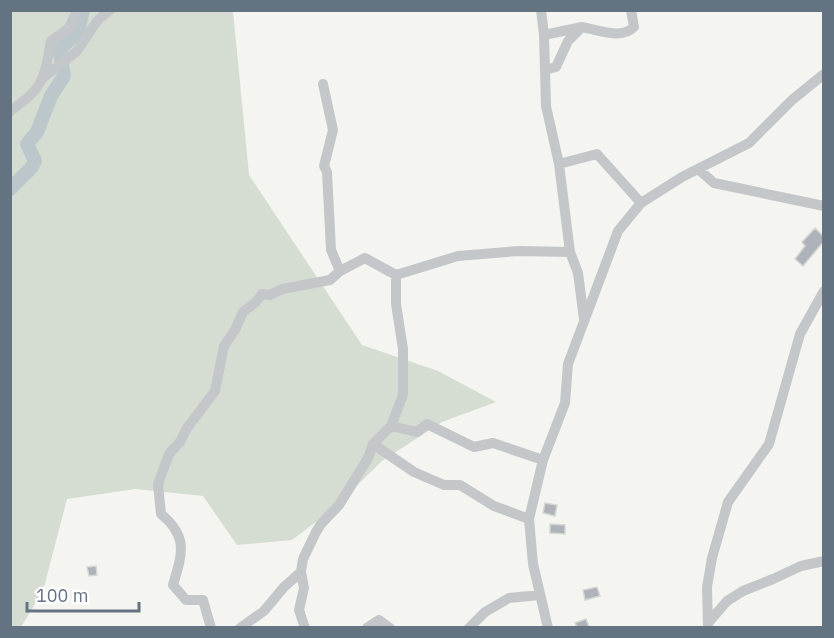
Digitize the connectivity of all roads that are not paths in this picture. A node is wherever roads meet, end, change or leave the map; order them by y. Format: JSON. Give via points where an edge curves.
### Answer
{"nodes":[{"id":1,"x":77,"y":10,"type":"edge"},
{"id":2,"x":110,"y":10,"type":"edge"},
{"id":3,"x":541,"y":10,"type":"edge"},
{"id":4,"x":631,"y":10,"type":"edge"},
{"id":5,"x":582,"y":27,"type":"junction"},
{"id":6,"x":544,"y":35,"type":"junction"},
{"id":7,"x":545,"y":70,"type":"junction"},
{"id":8,"x":824,"y":74,"type":"edge"},
{"id":9,"x":44,"y":77,"type":"junction"},
{"id":10,"x":323,"y":84,"type":"dead end"},
{"id":11,"x":10,"y":111,"type":"edge"},
{"id":12,"x":559,"y":164,"type":"junction"},
{"id":13,"x":698,"y":169,"type":"junction"},
{"id":14,"x":641,"y":203,"type":"junction"},
{"id":15,"x":824,"y":206,"type":"edge"},
{"id":16,"x":570,"y":252,"type":"junction"},
{"id":17,"x":340,"y":271,"type":"junction"},
{"id":18,"x":396,"y":275,"type":"junction"},
{"id":19,"x":824,"y":291,"type":"edge"},
{"id":20,"x":584,"y":322,"type":"junction"},
{"id":21,"x":391,"y":426,"type":"junction"},
{"id":22,"x":373,"y":444,"type":"junction"},
{"id":23,"x":543,"y":460,"type":"junction"},
{"id":24,"x":529,"y":519,"type":"junction"},
{"id":25,"x":824,"y":561,"type":"edge"},
{"id":26,"x":301,"y":572,"type":"junction"},
{"id":27,"x":540,"y":595,"type":"junction"},
{"id":28,"x":708,"y":625,"type":"edge"},
{"id":29,"x":211,"y":627,"type":"edge"},
{"id":30,"x":240,"y":627,"type":"edge"},
{"id":31,"x":305,"y":627,"type":"edge"},
{"id":32,"x":367,"y":627,"type":"edge"},
{"id":33,"x":388,"y":627,"type":"edge"},
{"id":34,"x":469,"y":627,"type":"edge"},
{"id":35,"x":548,"y":627,"type":"edge"}],
"edges":[{"from":1,"to":9,"type":"street","via":[[69,28],[51,41]]},
{"from":2,"to":9,"type":"street","via":[[76,51]]},
{"from":3,"to":6,"type":"street"},
{"from":4,"to":5,"type":"street","via":[[634,27],[624,34]]},
{"from":5,"to":6,"type":"street"},
{"from":5,"to":7,"type":"street","via":[[568,41],[556,67]]},
{"from":6,"to":7,"type":"street"},
{"from":7,"to":12,"type":"street","via":[[546,106]]},
{"from":8,"to":13,"type":"street","via":[[749,142]]},
{"from":9,"to":11,"type":"street","via":[[30,98]]},
{"from":10,"to":17,"type":"street","via":[[333,130],[324,166],[331,250]]},
{"from":12,"to":14,"type":"street","via":[[597,154]]},
{"from":12,"to":16,"type":"street"},
{"from":13,"to":14,"type":"street"},
{"from":13,"to":15,"type":"street","via":[[714,183]]},
{"from":14,"to":20,"type":"street","via":[[618,231]]},
{"from":16,"to":18,"type":"street","via":[[458,256]]},
{"from":16,"to":20,"type":"street","via":[[578,273]]},
{"from":17,"to":18,"type":"street","via":[[365,258]]},
{"from":17,"to":29,"type":"street","via":[[330,280],[262,294],[243,312],[224,346],[215,392],[169,454],[158,484],[161,513],[174,524],[182,553],[173,585],[186,600],[203,600]]},
{"from":18,"to":21,"type":"street","via":[[403,395]]},
{"from":19,"to":28,"type":"street","via":[[800,334],[768,444],[728,502],[707,587]]},
{"from":20,"to":23,"type":"street","via":[[568,364],[565,403]]},
{"from":21,"to":22,"type":"street"},
{"from":21,"to":23,"type":"street","via":[[417,432],[427,424],[474,447],[493,443]]},
{"from":22,"to":24,"type":"street","via":[[414,472],[444,485],[460,485],[494,506]]},
{"from":22,"to":26,"type":"street","via":[[339,505],[316,532]]},
{"from":23,"to":24,"type":"street"},
{"from":24,"to":27,"type":"street"},
{"from":25,"to":28,"type":"street","via":[[801,566],[743,591],[727,601]]},
{"from":26,"to":30,"type":"street","via":[[264,611]]},
{"from":26,"to":31,"type":"street","via":[[304,588],[299,610]]},
{"from":27,"to":34,"type":"street","via":[[509,598]]},
{"from":27,"to":35,"type":"street"},
{"from":32,"to":33,"type":"street","via":[[379,620]]}]}
